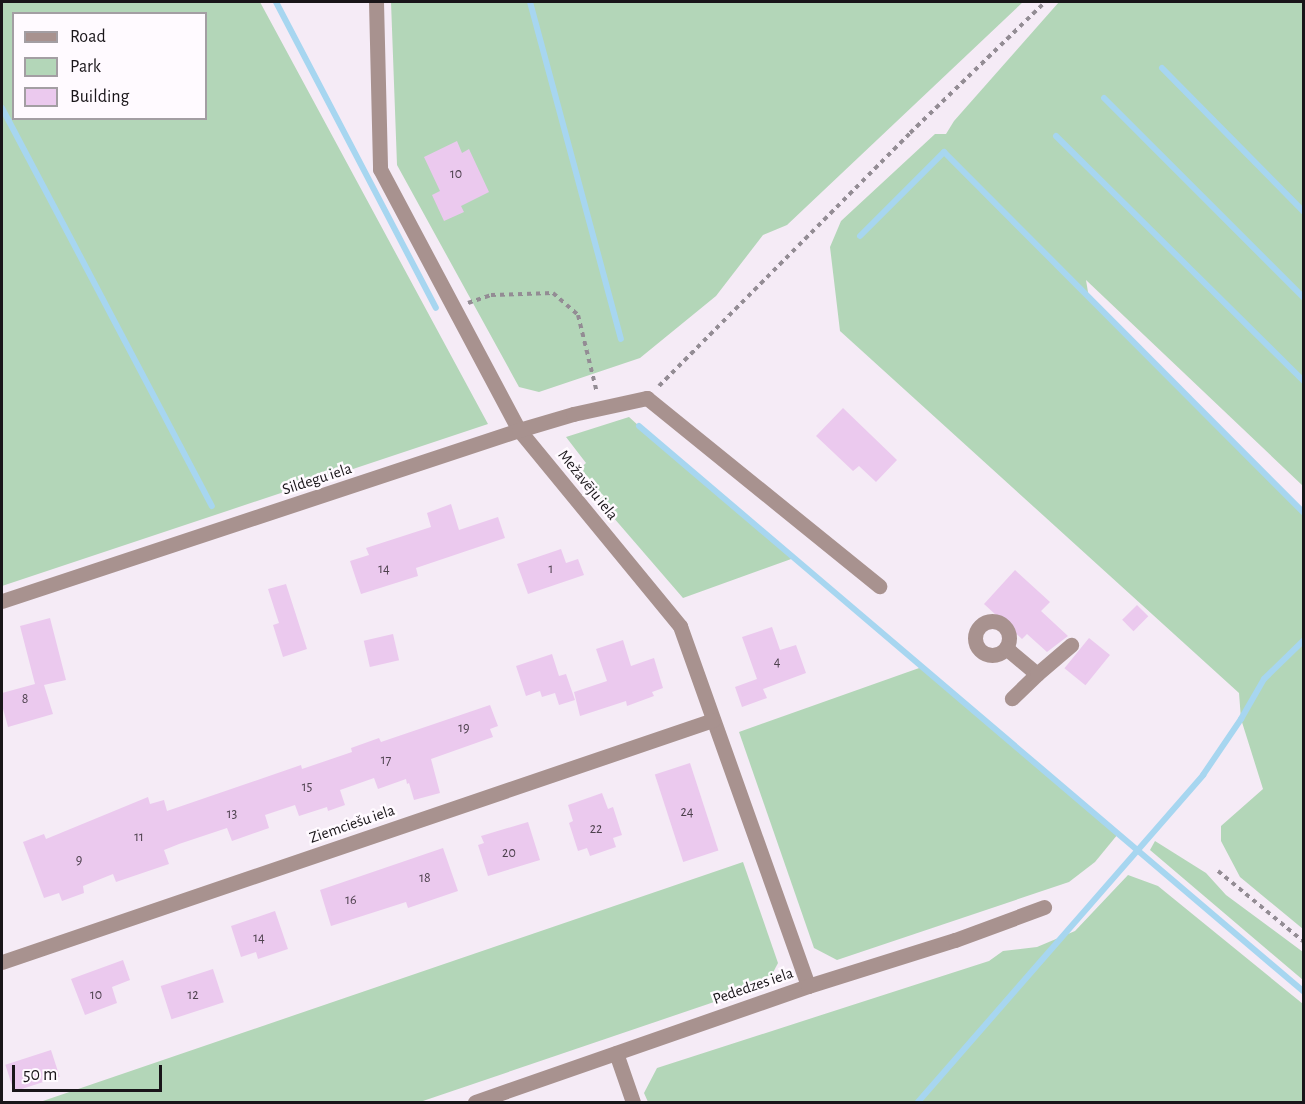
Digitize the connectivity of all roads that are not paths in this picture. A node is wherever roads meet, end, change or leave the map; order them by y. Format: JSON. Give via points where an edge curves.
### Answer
{"nodes":[{"id":1,"x":376,"y":2,"type":"edge"},
{"id":2,"x":519,"y":430,"type":"junction"},
{"id":3,"x":879,"y":586,"type":"dead end"},
{"id":4,"x":2,"y":601,"type":"edge"},
{"id":5,"x":1071,"y":645,"type":"dead end"},
{"id":6,"x":1006,"y":648,"type":"dead end"},
{"id":7,"x":1037,"y":674,"type":"junction"},
{"id":8,"x":1012,"y":698,"type":"dead end"},
{"id":9,"x":713,"y":720,"type":"junction"},
{"id":10,"x":1044,"y":907,"type":"dead end"},
{"id":11,"x":2,"y":962,"type":"edge"},
{"id":12,"x":808,"y":986,"type":"junction"},
{"id":13,"x":616,"y":1053,"type":"junction"},
{"id":14,"x":475,"y":1102,"type":"edge"},
{"id":15,"x":633,"y":1102,"type":"edge"}],
"edges":[{"from":1,"to":2,"type":"street","name":"Mežavēju iela","via":[[380,169]]},
{"from":2,"to":3,"type":"street","name":"Sildegu iela","via":[[647,398]]},
{"from":2,"to":4,"type":"street","name":"Sildegu iela"},
{"from":2,"to":9,"type":"street","name":"Mežavēju iela","via":[[680,626]]},
{"from":5,"to":7,"type":"street"},
{"from":6,"to":7,"type":"street"},
{"from":7,"to":8,"type":"street"},
{"from":9,"to":11,"type":"street","name":"Ziemciešu iela"},
{"from":9,"to":12,"type":"street","name":"Mežavēju iela"},
{"from":10,"to":12,"type":"street","name":"Pededzes iela","via":[[955,940]]},
{"from":12,"to":13,"type":"street","name":"Pededzes iela"},
{"from":13,"to":14,"type":"street","name":"Pededzes iela"},
{"from":13,"to":15,"type":"street"}]}
